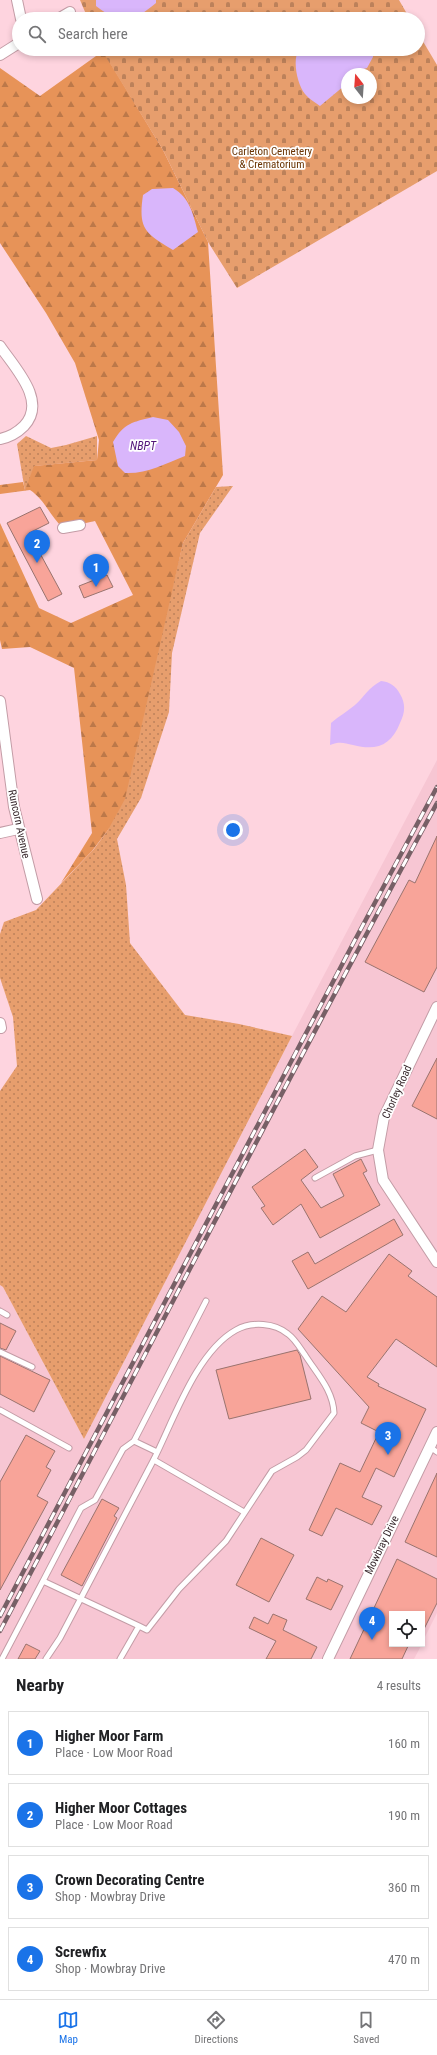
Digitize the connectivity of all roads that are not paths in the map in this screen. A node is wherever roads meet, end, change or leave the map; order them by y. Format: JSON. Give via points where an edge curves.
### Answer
{"nodes":[{"id":1,"x":17,"y":0,"type":"edge"},
{"id":2,"x":20,"y":12,"type":"edge"},
{"id":3,"x":12,"y":47,"type":"edge"},
{"id":4,"x":0,"y":54,"type":"edge"},
{"id":5,"x":0,"y":346,"type":"edge"},
{"id":6,"x":0,"y":439,"type":"edge"},
{"id":7,"x":80,"y":525,"type":"dead end"},
{"id":8,"x":63,"y":528,"type":"dead end"},
{"id":9,"x":0,"y":701,"type":"edge"},
{"id":10,"x":1,"y":727,"type":"edge"},
{"id":11,"x":18,"y":829,"type":"junction"},
{"id":12,"x":0,"y":833,"type":"edge"},
{"id":13,"x":37,"y":899,"type":"dead end"},
{"id":14,"x":437,"y":1008,"type":"edge"},
{"id":15,"x":378,"y":1150,"type":"junction"},
{"id":16,"x":315,"y":1178,"type":"dead end"},
{"id":17,"x":437,"y":1262,"type":"edge"},
{"id":18,"x":206,"y":1301,"type":"dead end"},
{"id":19,"x":0,"y":1311,"type":"edge"},
{"id":20,"x":7,"y":1315,"type":"dead end"},
{"id":21,"x":0,"y":1352,"type":"edge"},
{"id":22,"x":32,"y":1367,"type":"dead end"},
{"id":23,"x":0,"y":1410,"type":"edge"},
{"id":24,"x":437,"y":1432,"type":"edge"},
{"id":25,"x":134,"y":1440,"type":"junction"},
{"id":26,"x":69,"y":1448,"type":"dead end"},
{"id":27,"x":434,"y":1449,"type":"edge"},
{"id":28,"x":157,"y":1452,"type":"junction"},
{"id":29,"x":154,"y":1460,"type":"junction"},
{"id":30,"x":244,"y":1512,"type":"junction"},
{"id":31,"x":43,"y":1581,"type":"junction"},
{"id":32,"x":81,"y":1598,"type":"junction"},
{"id":33,"x":139,"y":1626,"type":"junction"},
{"id":34,"x":2,"y":1659,"type":"edge"},
{"id":35,"x":46,"y":1659,"type":"edge"},
{"id":36,"x":120,"y":1659,"type":"edge"},
{"id":37,"x":328,"y":1659,"type":"edge"}],
"edges":[{"from":1,"to":2,"type":"street"},
{"from":3,"to":4,"type":"street"},
{"from":5,"to":6,"type":"street","via":[[29,389],[33,401],[31,415],[26,424],[17,433]]},
{"from":7,"to":8,"type":"street"},
{"from":9,"to":10,"type":"street","name":"Runcorn Avenue"},
{"from":10,"to":11,"type":"street","name":"Runcorn Avenue"},
{"from":11,"to":12,"type":"street"},
{"from":11,"to":13,"type":"street","name":"Runcorn Avenue"},
{"from":14,"to":15,"type":"street","name":"Chorley Road","via":[[384,1117]]},
{"from":15,"to":16,"type":"lane","via":[[355,1156]]},
{"from":15,"to":17,"type":"street","name":"Chorley Road","via":[[383,1180]]},
{"from":18,"to":25,"type":"lane"},
{"from":19,"to":20,"type":"lane"},
{"from":21,"to":22,"type":"lane"},
{"from":23,"to":26,"type":"lane"},
{"from":24,"to":27,"type":"street","name":"Mowbray Drive"},
{"from":25,"to":28,"type":"lane"},
{"from":25,"to":31,"type":"lane","via":[[123,1450],[94,1500],[81,1508]]},
{"from":27,"to":37,"type":"street","name":"Mowbray Drive"},
{"from":28,"to":29,"type":"lane"},
{"from":28,"to":30,"type":"lane","via":[[186,1390],[223,1339],[237,1329],[260,1324],[288,1334],[298,1344],[326,1386],[333,1399],[334,1414],[306,1450],[272,1471]]},
{"from":29,"to":30,"type":"lane"},
{"from":29,"to":32,"type":"lane"},
{"from":30,"to":33,"type":"lane","via":[[226,1541],[180,1589],[147,1630]]},
{"from":31,"to":32,"type":"lane"},
{"from":31,"to":34,"type":"lane"},
{"from":32,"to":33,"type":"lane"},
{"from":32,"to":35,"type":"lane"},
{"from":33,"to":36,"type":"lane"}]}
